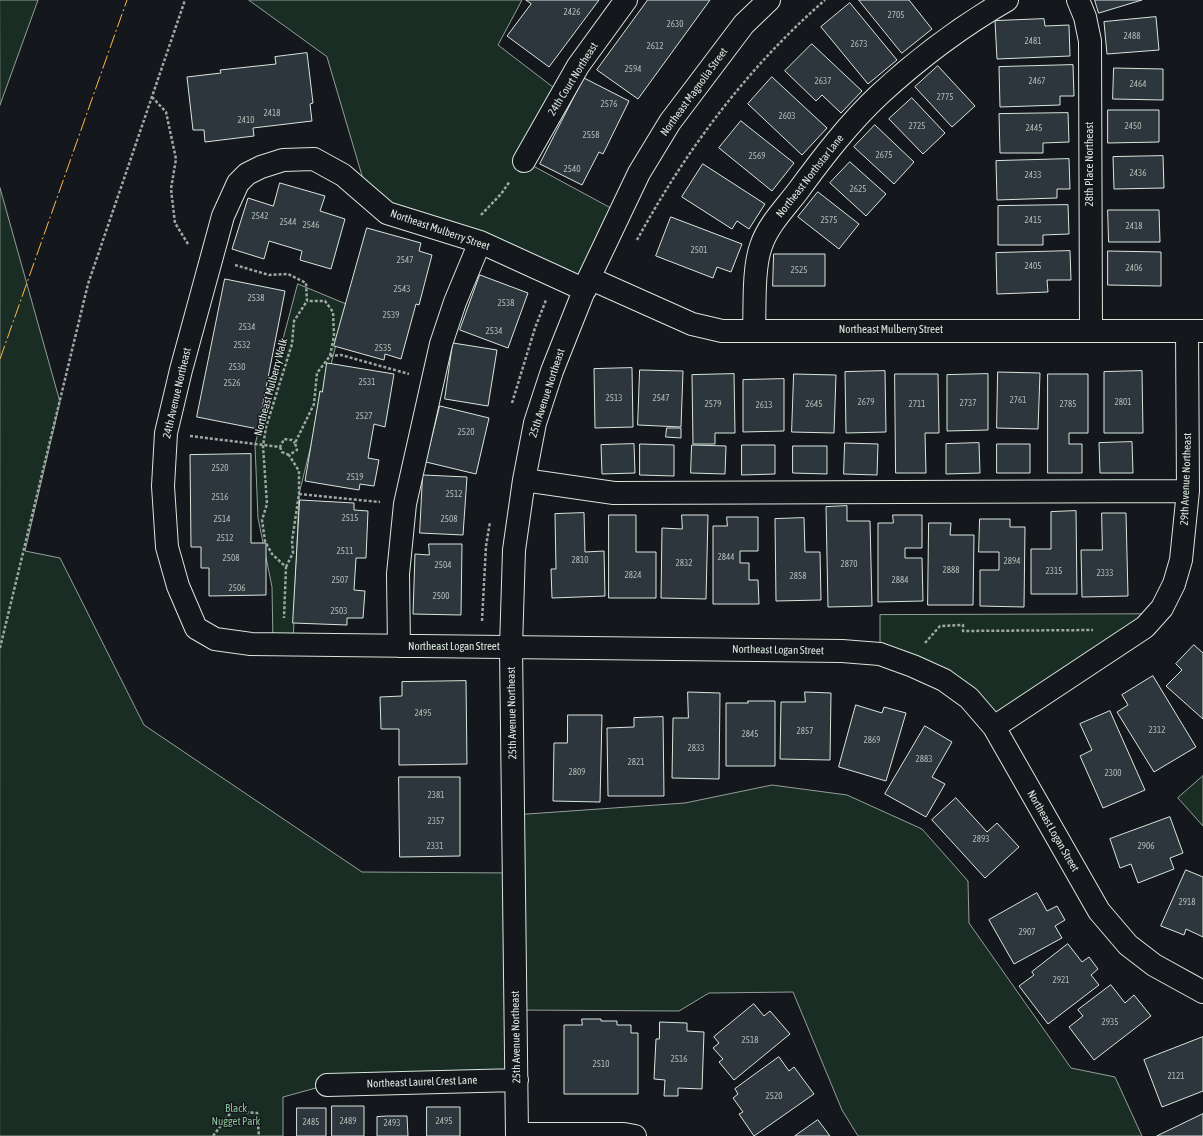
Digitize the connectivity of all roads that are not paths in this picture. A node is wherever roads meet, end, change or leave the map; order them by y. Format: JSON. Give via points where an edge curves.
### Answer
{"nodes":[{"id":1,"x":626,"y":0,"type":"edge"},
{"id":2,"x":769,"y":0,"type":"edge"},
{"id":3,"x":1007,"y":0,"type":"edge"},
{"id":4,"x":1078,"y":0,"type":"edge"},
{"id":5,"x":524,"y":161,"type":"road end"},
{"id":6,"x":238,"y":183,"type":"joint"},
{"id":7,"x":480,"y":242,"type":"junction"},
{"id":8,"x":587,"y":284,"type":"junction"},
{"id":9,"x":754,"y":330,"type":"junction"},
{"id":10,"x":1091,"y":330,"type":"junction"},
{"id":11,"x":1195,"y":331,"type":"edge"},
{"id":12,"x":524,"y":480,"type":"junction"},
{"id":13,"x":1188,"y":491,"type":"junction"},
{"id":14,"x":196,"y":628,"type":"joint"},
{"id":15,"x":399,"y":646,"type":"junction"},
{"id":16,"x":511,"y":647,"type":"junction"},
{"id":17,"x":994,"y":727,"type":"junction"},
{"id":18,"x":1203,"y":992,"type":"edge"},
{"id":19,"x":517,"y":1080,"type":"junction"},
{"id":20,"x":327,"y":1085,"type":"dead end"},
{"id":21,"x":517,"y":1135,"type":"edge"},
{"id":22,"x":635,"y":1136,"type":"edge"}],
"edges":[{"from":1,"to":5,"type":"street","name":"24th Court Northeast","via":[[578,66]]},
{"from":2,"to":8,"type":"street","name":"Northeast Magnolia Street","via":[[744,24],[670,122],[639,173]]},
{"from":3,"to":9,"type":"street","name":"Northeast Northstar Lane","via":[[940,45],[880,94],[828,150],[768,230],[760,246]]},
{"from":4,"to":10,"type":"street","name":"28th Place Northeast","via":[[1090,41]]},
{"from":6,"to":7,"type":"street","name":"Northeast Mulberry Street","via":[[247,174],[261,167],[284,160],[314,159],[343,175],[387,213]]},
{"from":6,"to":14,"type":"street","name":"24th Avenue Northeast","via":[[223,216],[166,433],[163,486],[167,547],[178,586]]},
{"from":7,"to":8,"type":"street","name":"Northeast Mulberry Street"},
{"from":7,"to":15,"type":"street","via":[[455,302],[432,381],[405,504],[398,574]]},
{"from":8,"to":9,"type":"street","name":"Northeast Mulberry Street","via":[[692,324],[722,331]]},
{"from":8,"to":12,"type":"street","name":"25th Avenue Northeast","via":[[542,400]]},
{"from":9,"to":10,"type":"street","name":"Northeast Mulberry Street"},
{"from":10,"to":11,"type":"street","name":"Northeast Mulberry Street"},
{"from":11,"to":13,"type":"street","name":"29th Avenue Northeast"},
{"from":12,"to":13,"type":"street","via":[[614,493]]},
{"from":12,"to":16,"type":"street","name":"25th Avenue Northeast","via":[[514,550]]},
{"from":13,"to":17,"type":"street","name":"29th Avenue Northeast","via":[[1181,560],[1174,584],[1162,608],[1145,627]]},
{"from":14,"to":15,"type":"street","name":"Northeast Logan Street","via":[[215,639],[240,644]]},
{"from":15,"to":16,"type":"street","name":"Northeast Logan Street"},
{"from":16,"to":17,"type":"street","name":"Northeast Logan Street","via":[[842,651],[880,654],[944,680],[969,698]]},
{"from":16,"to":19,"type":"street","name":"25th Avenue Northeast"},
{"from":17,"to":18,"type":"street","name":"Northeast Logan Street","via":[[1099,911],[1128,945],[1154,965]]},
{"from":19,"to":20,"type":"street","name":"Northeast Laurel Crest Lane"},
{"from":19,"to":21,"type":"street","name":"25th Avenue Northeast"},
{"from":21,"to":22,"type":"street"}]}
